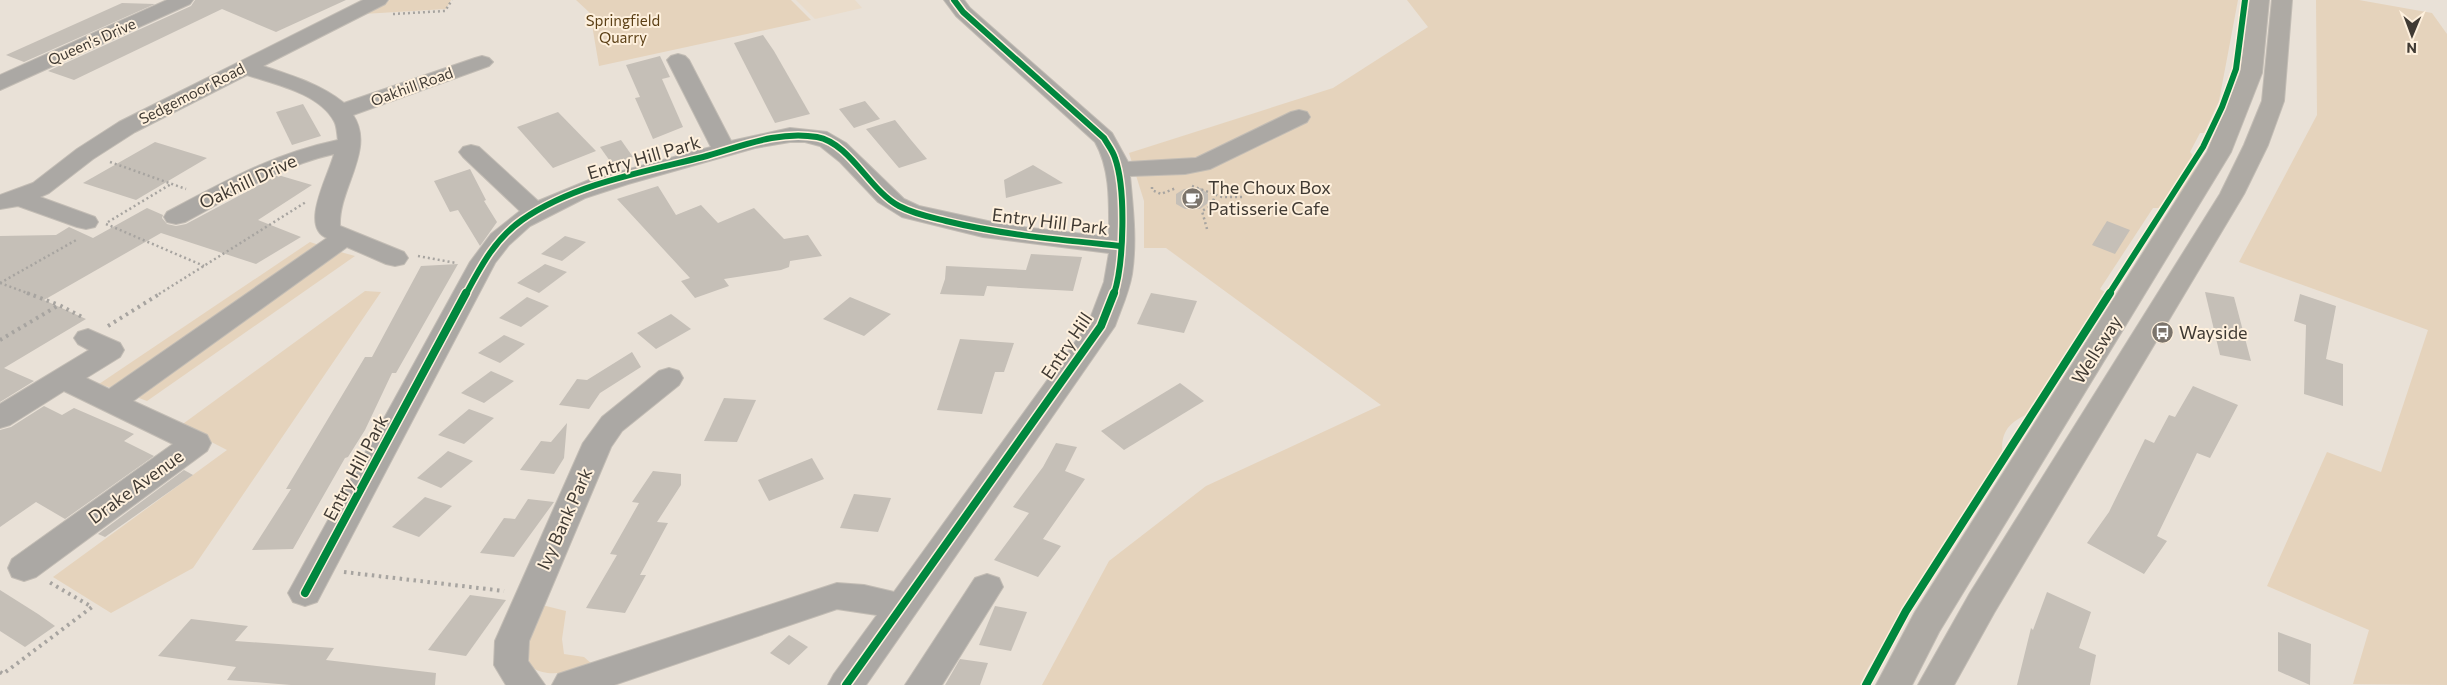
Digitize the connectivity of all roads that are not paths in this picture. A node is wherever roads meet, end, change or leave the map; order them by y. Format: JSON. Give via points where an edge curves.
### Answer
{"nodes":[{"id":1,"x":183,"y":0,"type":"edge"},
{"id":2,"x":378,"y":0,"type":"edge"},
{"id":3,"x":954,"y":0,"type":"edge"},
{"id":4,"x":2259,"y":0,"type":"edge"},
{"id":5,"x":2282,"y":0,"type":"edge"},
{"id":6,"x":678,"y":60,"type":"dead end"},
{"id":7,"x":482,"y":62,"type":"dead end"},
{"id":8,"x":244,"y":67,"type":"junction"},
{"id":9,"x":0,"y":83,"type":"edge"},
{"id":10,"x":341,"y":112,"type":"junction"},
{"id":11,"x":1299,"y":117,"type":"dead end"},
{"id":12,"x":350,"y":144,"type":"junction"},
{"id":13,"x":725,"y":151,"type":"junction"},
{"id":14,"x":470,"y":152,"type":"dead end"},
{"id":15,"x":2215,"y":160,"type":"junction"},
{"id":16,"x":1118,"y":169,"type":"junction"},
{"id":17,"x":2244,"y":170,"type":"junction"},
{"id":18,"x":8,"y":203,"type":"edge"},
{"id":19,"x":535,"y":212,"type":"junction"},
{"id":20,"x":176,"y":217,"type":"dead end"},
{"id":21,"x":96,"y":223,"type":"road end"},
{"id":22,"x":344,"y":238,"type":"junction"},
{"id":23,"x":1121,"y":246,"type":"junction"},
{"id":24,"x":395,"y":258,"type":"road end"},
{"id":25,"x":96,"y":333,"type":"road end"},
{"id":26,"x":669,"y":378,"type":"dead end"},
{"id":27,"x":63,"y":379,"type":"junction"},
{"id":28,"x":111,"y":402,"type":"junction"},
{"id":29,"x":0,"y":418,"type":"edge"},
{"id":30,"x":24,"y":568,"type":"road end"},
{"id":31,"x":987,"y":587,"type":"dead end"},
{"id":32,"x":305,"y":593,"type":"dead end"},
{"id":33,"x":901,"y":607,"type":"junction"},
{"id":34,"x":525,"y":685,"type":"edge"},
{"id":35,"x":570,"y":685,"type":"edge"},
{"id":36,"x":846,"y":685,"type":"edge"},
{"id":37,"x":923,"y":685,"type":"edge"},
{"id":38,"x":1894,"y":685,"type":"edge"},
{"id":39,"x":1936,"y":685,"type":"edge"}],
"edges":[{"from":1,"to":9,"type":"street","name":"Queen's Drive"},
{"from":2,"to":8,"type":"street","name":"Sedgemoor Road"},
{"from":3,"to":16,"type":"street","name":"Entry Hill","via":[[963,12],[1104,138]]},
{"from":4,"to":15,"type":"main road","name":"Wellsway","via":[[2251,73]]},
{"from":5,"to":17,"type":"main road","name":"Wellsway","via":[[2273,101]]},
{"from":6,"to":13,"type":"street","name":"Entry Hill Park"},
{"from":7,"to":10,"type":"street","name":"Oakhill Road"},
{"from":8,"to":10,"type":"street","via":[[311,90],[331,101]]},
{"from":8,"to":18,"type":"street","name":"Sedgemoor Road","via":[[127,127],[41,188]]},
{"from":10,"to":12,"type":"street"},
{"from":11,"to":16,"type":"street","via":[[1202,164]]},
{"from":12,"to":20,"type":"street","name":"Oakhill Drive","via":[[309,153],[264,170]]},
{"from":12,"to":22,"type":"street","via":[[326,217],[328,230]]},
{"from":13,"to":19,"type":"street","name":"Entry Hill Park","via":[[642,172],[556,201]]},
{"from":13,"to":23,"type":"street","name":"Entry Hill Park","via":[[790,135],[822,138],[896,205],[921,215],[1046,239]]},
{"from":14,"to":19,"type":"street"},
{"from":15,"to":17,"type":"main road"},
{"from":15,"to":38,"type":"main road","name":"Wellsway","via":[[1927,622]]},
{"from":16,"to":23,"type":"street","name":"Entry Hill"},
{"from":17,"to":39,"type":"main road","name":"Wellsway","via":[[1982,603]]},
{"from":18,"to":21,"type":"street"},
{"from":19,"to":32,"type":"street","name":"Entry Hill Park","via":[[497,241],[483,262]]},
{"from":22,"to":24,"type":"street"},
{"from":22,"to":28,"type":"street"},
{"from":23,"to":33,"type":"street","name":"Entry Hill","via":[[1113,298],[1101,326]]},
{"from":25,"to":27,"type":"street","via":[[110,350]]},
{"from":26,"to":34,"type":"street","name":"Ivy Bank Park","via":[[612,424],[598,442],[512,642],[511,666]]},
{"from":27,"to":28,"type":"street","name":"Drake Avenue"},
{"from":27,"to":29,"type":"street"},
{"from":28,"to":30,"type":"street","name":"Drake Avenue","via":[[196,443]]},
{"from":31,"to":37,"type":"street"},
{"from":33,"to":35,"type":"street","via":[[864,598],[837,596]]},
{"from":33,"to":36,"type":"street","name":"Entry Hill"}]}
